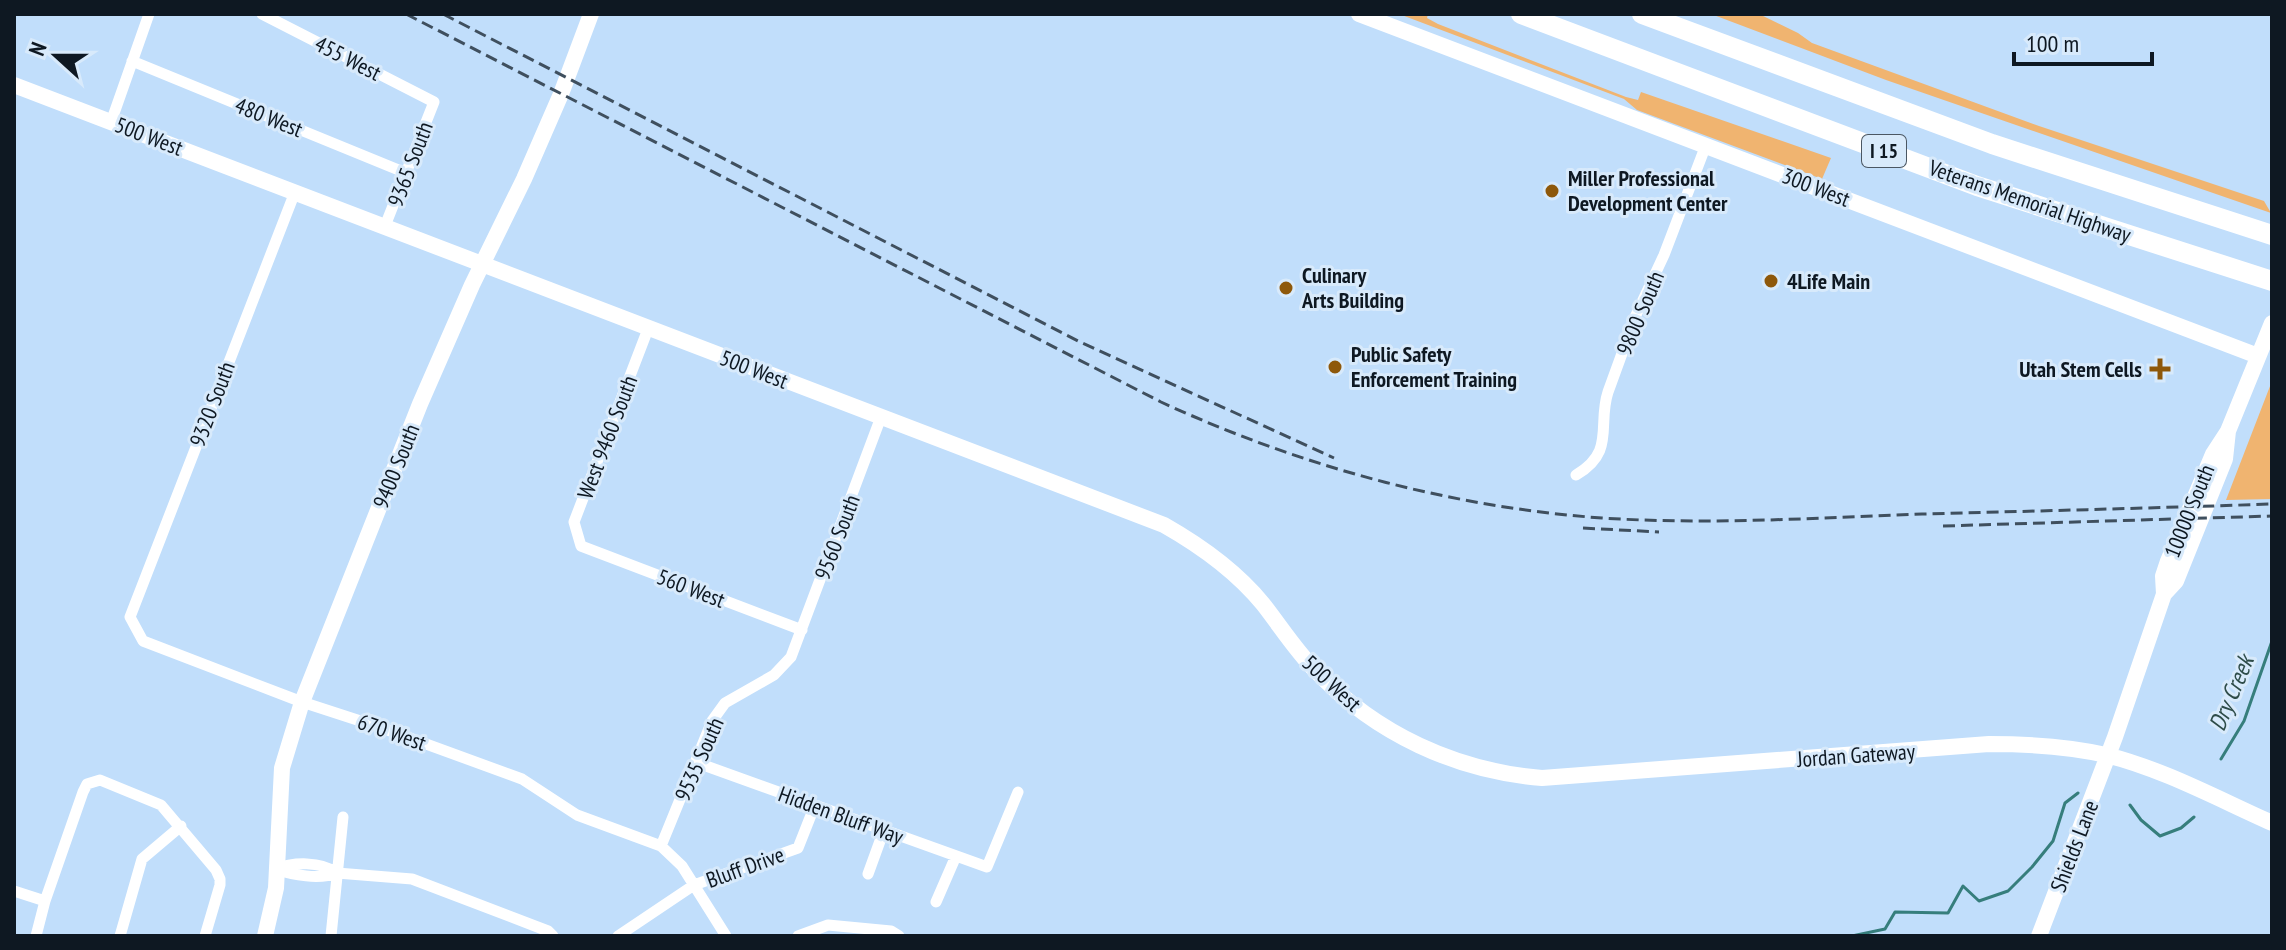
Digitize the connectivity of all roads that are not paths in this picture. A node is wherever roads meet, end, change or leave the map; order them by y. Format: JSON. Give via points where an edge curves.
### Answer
{"nodes":[{"id":1,"x":149,"y":14,"type":"edge"},
{"id":2,"x":262,"y":14,"type":"edge"},
{"id":3,"x":591,"y":14,"type":"edge"},
{"id":4,"x":1359,"y":14,"type":"edge"},
{"id":5,"x":1521,"y":14,"type":"edge"},
{"id":6,"x":1642,"y":14,"type":"edge"},
{"id":7,"x":132,"y":61,"type":"junction"},
{"id":8,"x":14,"y":85,"type":"edge"},
{"id":9,"x":434,"y":102,"type":"joint"},
{"id":10,"x":111,"y":122,"type":"junction"},
{"id":11,"x":1706,"y":145,"type":"junction"},
{"id":12,"x":406,"y":173,"type":"junction"},
{"id":13,"x":295,"y":192,"type":"junction"},
{"id":14,"x":385,"y":226,"type":"junction"},
{"id":15,"x":2270,"y":234,"type":"edge"},
{"id":16,"x":483,"y":264,"type":"junction"},
{"id":17,"x":2272,"y":281,"type":"edge"},
{"id":18,"x":2272,"y":323,"type":"edge"},
{"id":19,"x":648,"y":329,"type":"junction"},
{"id":20,"x":2265,"y":359,"type":"edge"},
{"id":21,"x":881,"y":417,"type":"junction"},
{"id":22,"x":1576,"y":475,"type":"dead end"},
{"id":23,"x":581,"y":546,"type":"joint"},
{"id":24,"x":130,"y":617,"type":"joint"},
{"id":25,"x":802,"y":630,"type":"junction"},
{"id":26,"x":791,"y":657,"type":"joint"},
{"id":27,"x":302,"y":702,"type":"junction"},
{"id":28,"x":1430,"y":751,"type":"joint"},
{"id":29,"x":2108,"y":756,"type":"junction"},
{"id":30,"x":695,"y":762,"type":"junction"},
{"id":31,"x":1018,"y":792,"type":"dead end"},
{"id":32,"x":815,"y":805,"type":"junction"},
{"id":33,"x":343,"y":817,"type":"dead end"},
{"id":34,"x":2272,"y":823,"type":"edge"},
{"id":35,"x":181,"y":826,"type":"junction"},
{"id":36,"x":884,"y":830,"type":"junction"},
{"id":37,"x":661,"y":846,"type":"junction"},
{"id":38,"x":956,"y":856,"type":"junction"},
{"id":39,"x":275,"y":869,"type":"junction"},
{"id":40,"x":337,"y":873,"type":"junction"},
{"id":41,"x":868,"y":874,"type":"dead end"},
{"id":42,"x":694,"y":885,"type":"junction"},
{"id":43,"x":14,"y":891,"type":"edge"},
{"id":44,"x":45,"y":901,"type":"junction"},
{"id":45,"x":936,"y":902,"type":"dead end"},
{"id":46,"x":36,"y":936,"type":"edge"},
{"id":47,"x":120,"y":936,"type":"edge"},
{"id":48,"x":205,"y":936,"type":"edge"},
{"id":49,"x":265,"y":936,"type":"edge"},
{"id":50,"x":331,"y":936,"type":"edge"},
{"id":51,"x":553,"y":936,"type":"edge"},
{"id":52,"x":618,"y":936,"type":"edge"},
{"id":53,"x":726,"y":936,"type":"edge"},
{"id":54,"x":798,"y":936,"type":"edge"},
{"id":55,"x":899,"y":936,"type":"edge"},
{"id":56,"x":2039,"y":936,"type":"edge"}],
"edges":[{"from":1,"to":7,"type":"street"},
{"from":2,"to":9,"type":"street","name":"455 West"},
{"from":3,"to":16,"type":"main road","name":"9400 South","via":[[555,109]]},
{"from":4,"to":11,"type":"main road","name":"300 West"},
{"from":5,"to":17,"type":"highway","name":"Veterans Memorial Highway","number":"I 15","via":[[1977,186]]},
{"from":6,"to":15,"type":"highway","name":"Veterans Memorial Highway","number":"I 15","via":[[1992,144]]},
{"from":7,"to":10,"type":"street"},
{"from":7,"to":12,"type":"street","name":"480 West"},
{"from":8,"to":10,"type":"main road","name":"500 West"},
{"from":9,"to":12,"type":"street","name":"9365 South"},
{"from":10,"to":13,"type":"main road","name":"500 West"},
{"from":11,"to":20,"type":"main road","name":"300 West"},
{"from":11,"to":22,"type":"street","name":"9800 South","via":[[1608,392],[1597,458]]},
{"from":12,"to":14,"type":"street","name":"9365 South"},
{"from":13,"to":14,"type":"main road","name":"500 West"},
{"from":13,"to":24,"type":"street","name":"9320 South"},
{"from":14,"to":16,"type":"main road","name":"500 West"},
{"from":16,"to":19,"type":"main road","name":"500 West"},
{"from":16,"to":27,"type":"main road","name":"9400 South","via":[[420,404]]},
{"from":18,"to":20,"type":"main road","name":"10000 South"},
{"from":19,"to":21,"type":"main road","name":"500 West"},
{"from":19,"to":23,"type":"street","name":"West 9460 South","via":[[574,522]]},
{"from":20,"to":29,"type":"main road","name":"10000 South","via":[[2213,454],[2168,561],[2164,594]]},
{"from":21,"to":25,"type":"street","name":"9560 South"},
{"from":21,"to":28,"type":"main road","name":"500 West","via":[[1145,517],[1190,540],[1241,580],[1338,692],[1386,728]]},
{"from":23,"to":25,"type":"street","name":"560 West"},
{"from":24,"to":27,"type":"street","name":"670 West","via":[[143,641]]},
{"from":25,"to":26,"type":"street","name":"9560 South"},
{"from":26,"to":30,"type":"street","name":"9535 South","via":[[774,675],[725,703]]},
{"from":27,"to":37,"type":"street","name":"670 West","via":[[522,779],[577,815]]},
{"from":27,"to":39,"type":"main road","name":"9400 South","via":[[282,768]]},
{"from":28,"to":29,"type":"main road","name":"Jordan Gateway","via":[[1491,772],[1542,778],[1989,744]]},
{"from":29,"to":34,"type":"main road","name":"Jordan Gateway"},
{"from":29,"to":56,"type":"main road","name":"Shields Lane"},
{"from":30,"to":32,"type":"street","name":"Hidden Bluff Way"},
{"from":30,"to":37,"type":"street","name":"9535 South"},
{"from":31,"to":38,"type":"street","name":"Hidden Bluff Way","via":[[987,867]]},
{"from":32,"to":36,"type":"street","name":"Hidden Bluff Way"},
{"from":32,"to":42,"type":"street","name":"Bluff Drive","via":[[798,848]]},
{"from":33,"to":40,"type":"street"},
{"from":35,"to":44,"type":"street","via":[[149,798],[93,781],[83,792]]},
{"from":35,"to":47,"type":"street","via":[[142,859]]},
{"from":35,"to":48,"type":"street","via":[[220,879]]},
{"from":36,"to":38,"type":"street","name":"Hidden Bluff Way"},
{"from":36,"to":41,"type":"street"},
{"from":37,"to":42,"type":"street"},
{"from":38,"to":45,"type":"street"},
{"from":39,"to":40,"type":"street","via":[[327,877]]},
{"from":39,"to":49,"type":"main road","name":"9400 South"},
{"from":40,"to":50,"type":"street"},
{"from":40,"to":51,"type":"street","via":[[412,879]]},
{"from":42,"to":52,"type":"street","name":"Bluff Drive"},
{"from":42,"to":53,"type":"street"},
{"from":43,"to":44,"type":"street"},
{"from":44,"to":46,"type":"street"},
{"from":54,"to":55,"type":"street","via":[[828,925]]}]}
